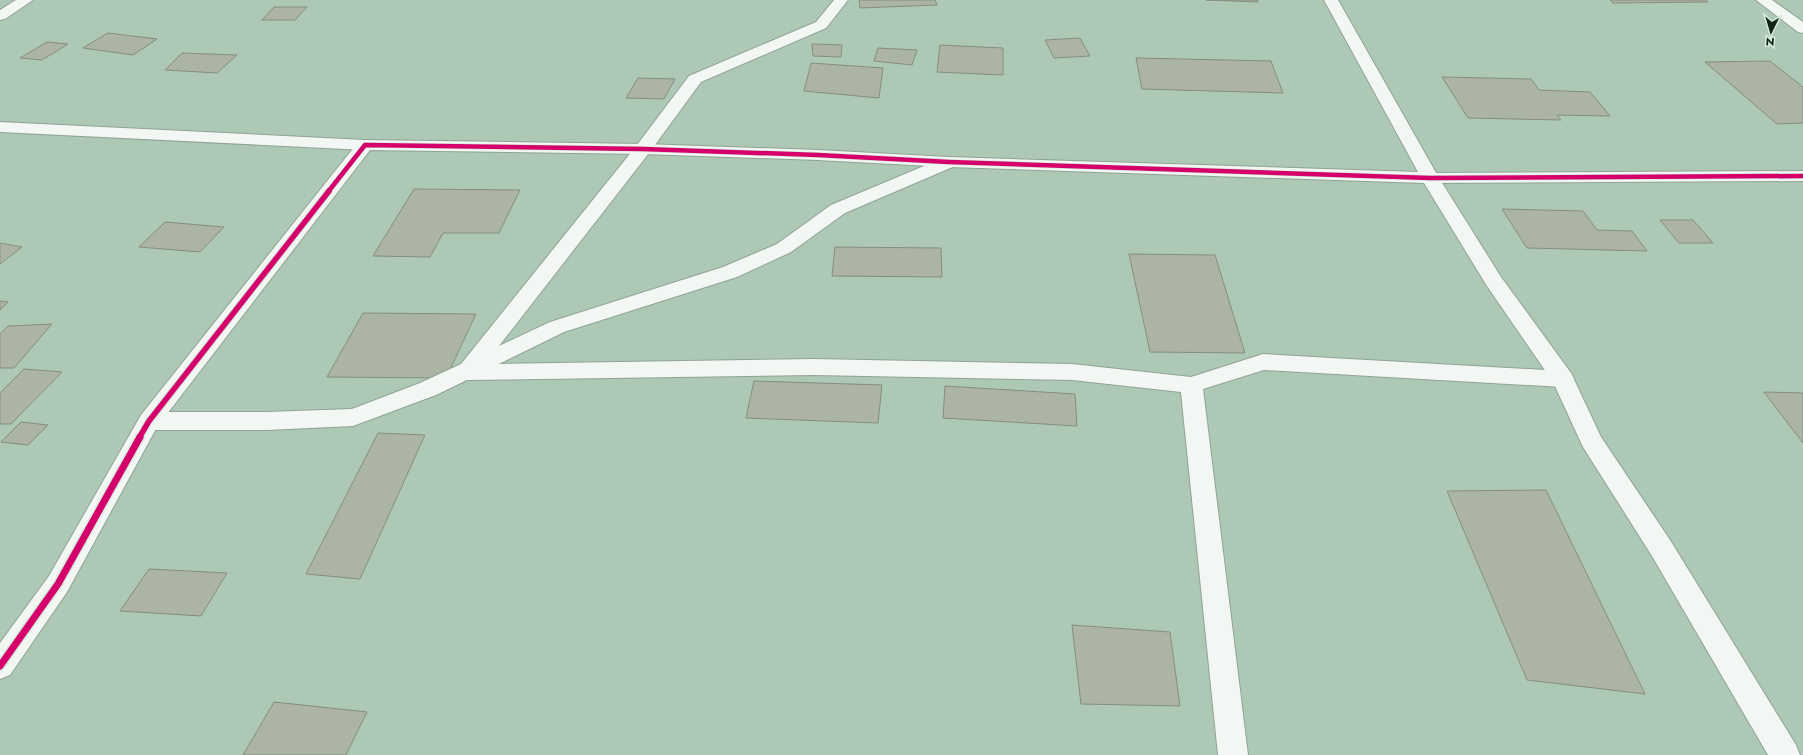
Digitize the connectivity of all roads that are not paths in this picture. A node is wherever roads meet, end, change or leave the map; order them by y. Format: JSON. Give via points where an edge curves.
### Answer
{"nodes":[{"id":1,"x":26,"y":0,"type":"edge"},
{"id":2,"x":840,"y":0,"type":"edge"},
{"id":3,"x":1331,"y":0,"type":"edge"},
{"id":4,"x":1763,"y":0,"type":"edge"},
{"id":5,"x":1783,"y":0,"type":"edge"},
{"id":6,"x":1796,"y":8,"type":"dead end"},
{"id":7,"x":0,"y":16,"type":"edge"},
{"id":8,"x":1803,"y":29,"type":"edge"},
{"id":9,"x":0,"y":127,"type":"edge"},
{"id":10,"x":26,"y":128,"type":"junction"},
{"id":11,"x":0,"y":134,"type":"edge"},
{"id":12,"x":365,"y":145,"type":"junction"},
{"id":13,"x":643,"y":150,"type":"junction"},
{"id":14,"x":949,"y":162,"type":"junction"},
{"id":15,"x":1803,"y":176,"type":"edge"},
{"id":16,"x":1430,"y":178,"type":"junction"},
{"id":17,"x":467,"y":372,"type":"junction"},
{"id":18,"x":1563,"y":379,"type":"junction"},
{"id":19,"x":1191,"y":385,"type":"junction"},
{"id":20,"x":150,"y":421,"type":"junction"},
{"id":21,"x":0,"y":666,"type":"edge"},
{"id":22,"x":1233,"y":755,"type":"edge"},
{"id":23,"x":1786,"y":755,"type":"edge"}],
"edges":[{"from":1,"to":7,"type":"street"},
{"from":2,"to":13,"type":"street","via":[[821,25],[694,79]]},
{"from":3,"to":16,"type":"street"},
{"from":4,"to":8,"type":"street"},
{"from":5,"to":6,"type":"street"},
{"from":9,"to":10,"type":"street"},
{"from":10,"to":11,"type":"street"},
{"from":10,"to":12,"type":"street"},
{"from":12,"to":13,"type":"street"},
{"from":12,"to":20,"type":"street"},
{"from":13,"to":14,"type":"street"},
{"from":13,"to":17,"type":"street"},
{"from":14,"to":16,"type":"street"},
{"from":14,"to":17,"type":"street","via":[[838,209],[784,248],[730,272],[557,327]]},
{"from":15,"to":16,"type":"street"},
{"from":16,"to":18,"type":"street","via":[[1494,281]]},
{"from":17,"to":19,"type":"street","via":[[814,367],[1072,372]]},
{"from":17,"to":20,"type":"street","via":[[353,417],[267,421]]},
{"from":18,"to":19,"type":"street","via":[[1263,362]]},
{"from":18,"to":23,"type":"street","via":[[1591,441],[1661,548]]},
{"from":19,"to":22,"type":"street"},
{"from":20,"to":21,"type":"street","via":[[58,584]]}]}
